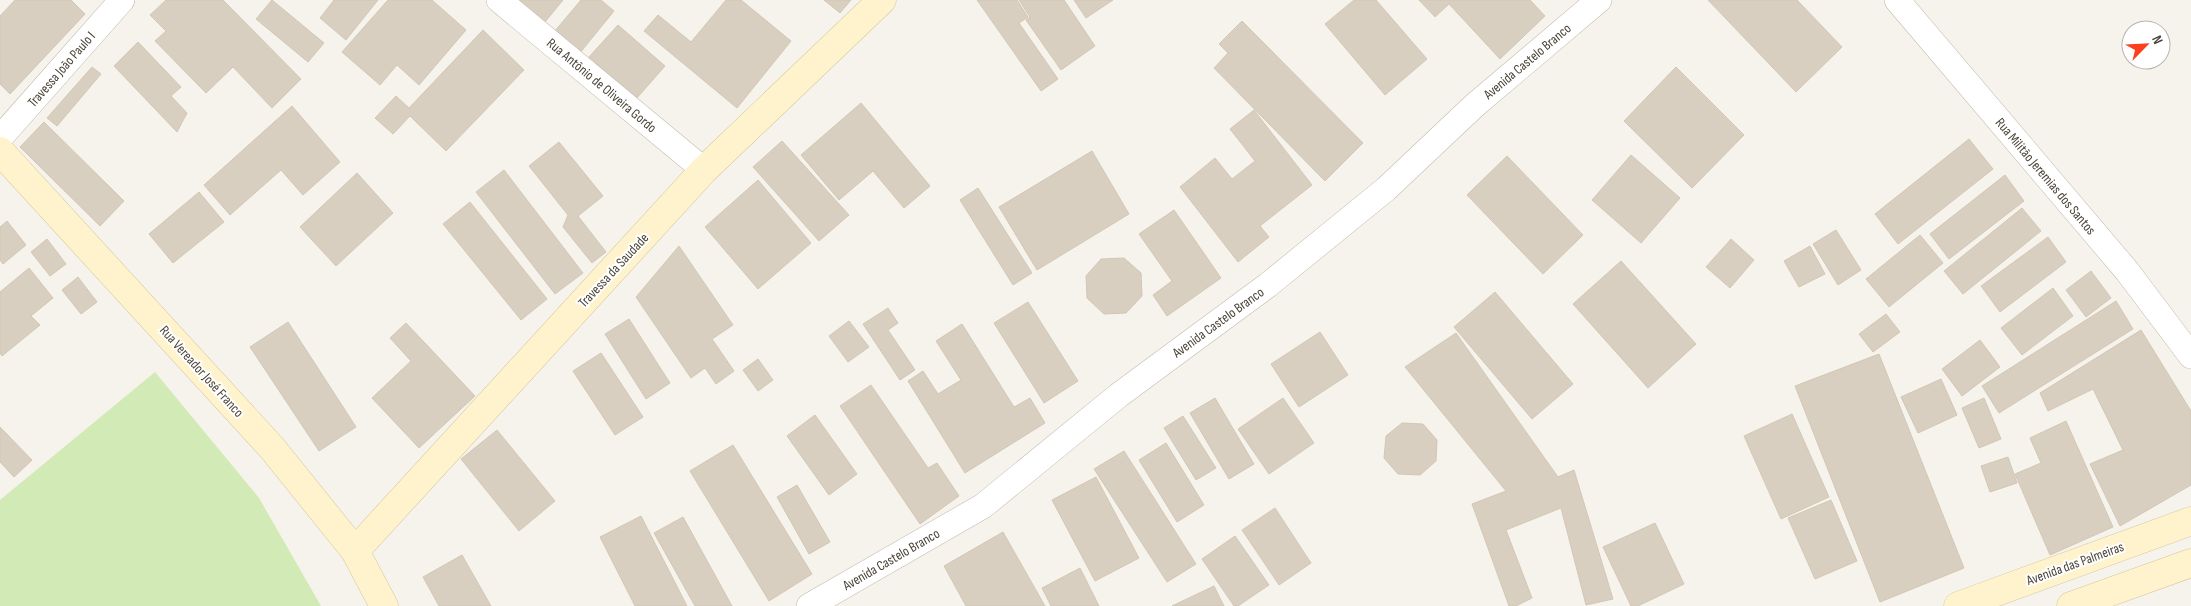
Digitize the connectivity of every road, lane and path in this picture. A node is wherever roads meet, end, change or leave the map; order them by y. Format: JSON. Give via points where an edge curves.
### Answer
{"nodes":[{"id":1,"x":122,"y":0,"type":"edge"},
{"id":2,"x":499,"y":0,"type":"edge"},
{"id":3,"x":882,"y":0,"type":"edge"},
{"id":4,"x":1599,"y":0,"type":"edge"},
{"id":5,"x":1897,"y":0,"type":"edge"},
{"id":6,"x":0,"y":138,"type":"edge"},
{"id":7,"x":0,"y":151,"type":"edge"},
{"id":8,"x":704,"y":170,"type":"junction"},
{"id":9,"x":2191,"y":356,"type":"edge"},
{"id":10,"x":2191,"y":521,"type":"edge"},
{"id":11,"x":355,"y":551,"type":"junction"},
{"id":12,"x":2191,"y":563,"type":"edge"},
{"id":13,"x":384,"y":606,"type":"edge"},
{"id":14,"x":809,"y":606,"type":"edge"},
{"id":15,"x":1958,"y":606,"type":"edge"},
{"id":16,"x":2071,"y":606,"type":"edge"}],
"edges":[{"from":1,"to":6,"type":"street","name":"Travessa João Paulo I"},
{"from":2,"to":8,"type":"street","name":"Rua Antônio de Oliveira Gordo"},
{"from":3,"to":8,"type":"street","name":"Travessa da Saudade"},
{"from":4,"to":14,"type":"street","name":"Avenida Castelo Branco","via":[[1475,105],[1386,189],[1268,285],[1119,395],[984,506]]},
{"from":5,"to":9,"type":"street","name":"Rua Militão Jeremias dos Santos","via":[[2127,271]]},
{"from":7,"to":11,"type":"street","name":"Rua Vereador José Franco","via":[[272,448]]},
{"from":8,"to":11,"type":"street","name":"Travessa da Saudade"},
{"from":10,"to":15,"type":"street","name":"Avenida das Palmeiras"},
{"from":11,"to":13,"type":"street","name":"Rua Vereador José Franco"},
{"from":12,"to":16,"type":"street"}]}
